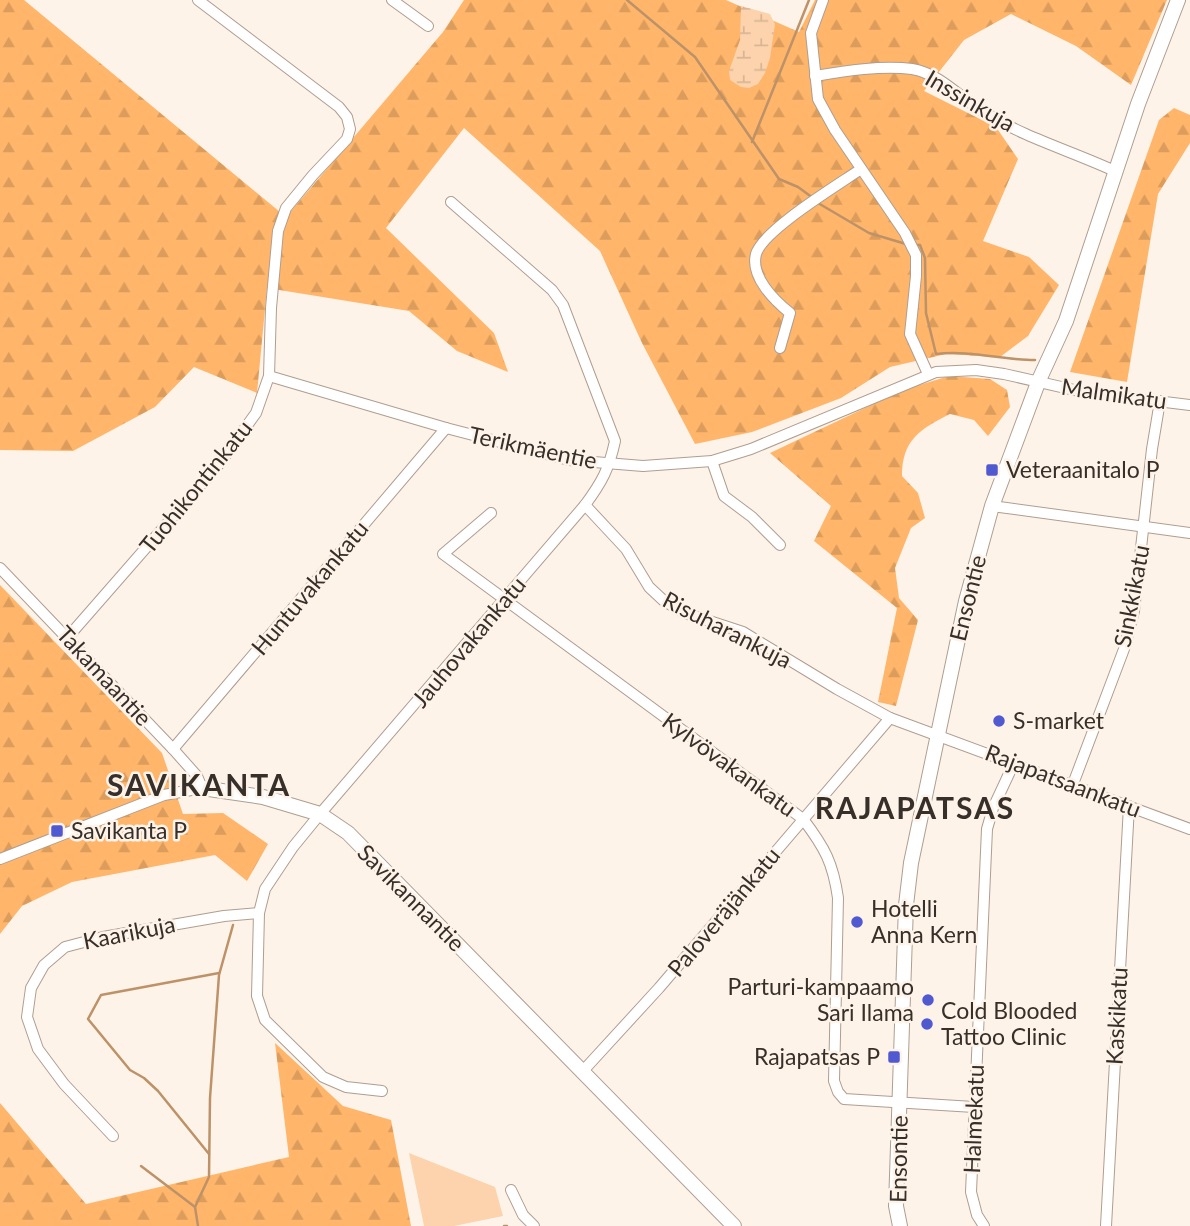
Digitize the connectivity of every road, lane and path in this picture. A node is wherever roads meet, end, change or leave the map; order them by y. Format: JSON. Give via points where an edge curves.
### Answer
{"nodes":[{"id":1,"x":198,"y":0,"type":"edge"},
{"id":2,"x":392,"y":0,"type":"edge"},
{"id":3,"x":823,"y":0,"type":"edge"},
{"id":4,"x":1178,"y":0,"type":"edge"},
{"id":5,"x":428,"y":26,"type":"dead end"},
{"id":6,"x":815,"y":76,"type":"junction"},
{"id":7,"x":861,"y":169,"type":"junction"},
{"id":8,"x":1117,"y":172,"type":"junction"},
{"id":9,"x":451,"y":202,"type":"dead end"},
{"id":10,"x":780,"y":348,"type":"dead end"},
{"id":11,"x":928,"y":374,"type":"junction"},
{"id":12,"x":269,"y":376,"type":"junction"},
{"id":13,"x":1039,"y":380,"type":"junction"},
{"id":14,"x":1160,"y":401,"type":"junction"},
{"id":15,"x":1190,"y":405,"type":"edge"},
{"id":16,"x":446,"y":428,"type":"junction"},
{"id":17,"x":712,"y":461,"type":"junction"},
{"id":18,"x":610,"y":464,"type":"junction"},
{"id":19,"x":585,"y":505,"type":"junction"},
{"id":20,"x":992,"y":506,"type":"junction"},
{"id":21,"x":491,"y":513,"type":"dead end"},
{"id":22,"x":1145,"y":527,"type":"junction"},
{"id":23,"x":1190,"y":533,"type":"edge"},
{"id":24,"x":780,"y":545,"type":"dead end"},
{"id":25,"x":0,"y":568,"type":"edge"},
{"id":26,"x":503,"y":599,"type":"junction"},
{"id":27,"x":68,"y":637,"type":"junction"},
{"id":28,"x":891,"y":718,"type":"junction"},
{"id":29,"x":937,"y":734,"type":"junction"},
{"id":30,"x":173,"y":749,"type":"junction"},
{"id":31,"x":1013,"y":762,"type":"junction"},
{"id":32,"x":1073,"y":784,"type":"junction"},
{"id":33,"x":202,"y":788,"type":"junction"},
{"id":34,"x":1129,"y":806,"type":"junction"},
{"id":35,"x":320,"y":814,"type":"junction"},
{"id":36,"x":1190,"y":815,"type":"edge"},
{"id":37,"x":803,"y":819,"type":"junction"},
{"id":38,"x":1187,"y":828,"type":"edge"},
{"id":39,"x":0,"y":859,"type":"edge"},
{"id":40,"x":258,"y":913,"type":"junction"},
{"id":41,"x":582,"y":1072,"type":"junction"},
{"id":42,"x":382,"y":1091,"type":"dead end"},
{"id":43,"x":900,"y":1101,"type":"junction"},
{"id":44,"x":974,"y":1107,"type":"junction"},
{"id":45,"x":113,"y":1136,"type":"dead end"},
{"id":46,"x":511,"y":1190,"type":"dead end"},
{"id":47,"x":534,"y":1226,"type":"edge"},
{"id":48,"x":734,"y":1226,"type":"edge"},
{"id":49,"x":900,"y":1226,"type":"edge"},
{"id":50,"x":984,"y":1226,"type":"edge"},
{"id":51,"x":1106,"y":1226,"type":"edge"}],
"edges":[{"from":1,"to":12,"type":"street","name":"Tuohikontinkatu","via":[[339,107],[350,129],[347,139],[286,208],[278,231]]},
{"from":2,"to":5,"type":"street"},
{"from":3,"to":6,"type":"street","via":[[811,33]]},
{"from":4,"to":8,"type":"street","name":"Ensontie"},
{"from":6,"to":7,"type":"street","via":[[818,99]]},
{"from":6,"to":8,"type":"street","name":"Inssinkuja","via":[[911,69],[934,76],[985,113]]},
{"from":7,"to":10,"type":"street","via":[[790,218],[757,252],[761,279],[790,313]]},
{"from":7,"to":11,"type":"street","via":[[916,255],[910,334]]},
{"from":8,"to":13,"type":"street","name":"Ensontie","via":[[1066,321]]},
{"from":9,"to":18,"type":"street","via":[[552,290],[563,305],[615,441]]},
{"from":11,"to":13,"type":"street","name":"Terikmäentie","via":[[976,370]]},
{"from":11,"to":17,"type":"street","name":"Terikmäentie","via":[[790,435]]},
{"from":12,"to":16,"type":"street","name":"Terikmäentie"},
{"from":12,"to":27,"type":"street","name":"Tuohikontinkatu","via":[[256,413],[219,463]]},
{"from":13,"to":14,"type":"street","name":"Malmikatu","via":[[1083,392]]},
{"from":13,"to":20,"type":"street","name":"Ensontie"},
{"from":14,"to":15,"type":"street","name":"Malmikatu"},
{"from":14,"to":22,"type":"street","name":"Sinkkikatu"},
{"from":16,"to":18,"type":"street","name":"Terikmäentie","via":[[569,460]]},
{"from":16,"to":30,"type":"street","name":"Huntuvakankatu"},
{"from":17,"to":18,"type":"street","name":"Terikmäentie"},
{"from":17,"to":24,"type":"street","via":[[724,496]]},
{"from":18,"to":19,"type":"street","name":"Jauhovakankatu"},
{"from":19,"to":26,"type":"street","name":"Jauhovakankatu"},
{"from":19,"to":28,"type":"street","name":"Risuharankuja","via":[[626,549],[649,587],[664,601],[743,632]]},
{"from":20,"to":22,"type":"street"},
{"from":20,"to":29,"type":"street","name":"Ensontie"},
{"from":21,"to":26,"type":"street","name":"Kylvövakankatu","via":[[443,554]]},
{"from":22,"to":23,"type":"street"},
{"from":22,"to":32,"type":"street","name":"Sinkkikatu","via":[[1124,649]]},
{"from":25,"to":27,"type":"street","name":"Takamaantie"},
{"from":26,"to":35,"type":"street","name":"Jauhovakankatu"},
{"from":26,"to":37,"type":"street","name":"Kylvövakankatu"},
{"from":27,"to":30,"type":"street","name":"Takamaantie"},
{"from":28,"to":29,"type":"street","name":"Risuharankuja"},
{"from":28,"to":37,"type":"street","name":"Paloveräjänkatu"},
{"from":29,"to":31,"type":"street","name":"Rajapatsaankatu"},
{"from":29,"to":43,"type":"street","name":"Ensontie","via":[[906,905]]},
{"from":30,"to":33,"type":"street","name":"Takamaantie"},
{"from":31,"to":32,"type":"street","name":"Rajapatsaankatu"},
{"from":31,"to":44,"type":"street","name":"Halmekatu","via":[[987,829]]},
{"from":32,"to":34,"type":"street","name":"Rajapatsaankatu"},
{"from":33,"to":35,"type":"street","name":"Savikannantie","via":[[263,797]]},
{"from":33,"to":39,"type":"street","name":"Savikannantie","via":[[164,795]]},
{"from":34,"to":38,"type":"street","name":"Rajapatsaankatu"},
{"from":34,"to":51,"type":"street","name":"Kaskikatu"},
{"from":35,"to":40,"type":"street","name":"Jauhovakankatu","via":[[279,866]]},
{"from":35,"to":41,"type":"street","name":"Savikannantie","via":[[348,833]]},
{"from":36,"to":38,"type":"street"},
{"from":37,"to":41,"type":"street","name":"Paloveräjänkatu"},
{"from":37,"to":43,"type":"street","name":"Kylvövakankatu","via":[[834,870],[838,898],[834,1081],[844,1099]]},
{"from":40,"to":42,"type":"street","name":"Jauhovakankatu","via":[[257,996],[265,1020],[323,1077],[346,1087]]},
{"from":40,"to":45,"type":"street","name":"Kaarikuja","via":[[103,937],[65,947],[44,965],[31,988],[27,1017],[38,1049]]},
{"from":41,"to":48,"type":"street","name":"Savikannantie"},
{"from":43,"to":44,"type":"street"},
{"from":43,"to":49,"type":"street","name":"Ensontie","via":[[896,1206]]},
{"from":44,"to":50,"type":"street","name":"Halmekatu","via":[[971,1192]]},
{"from":46,"to":47,"type":"street"}]}
